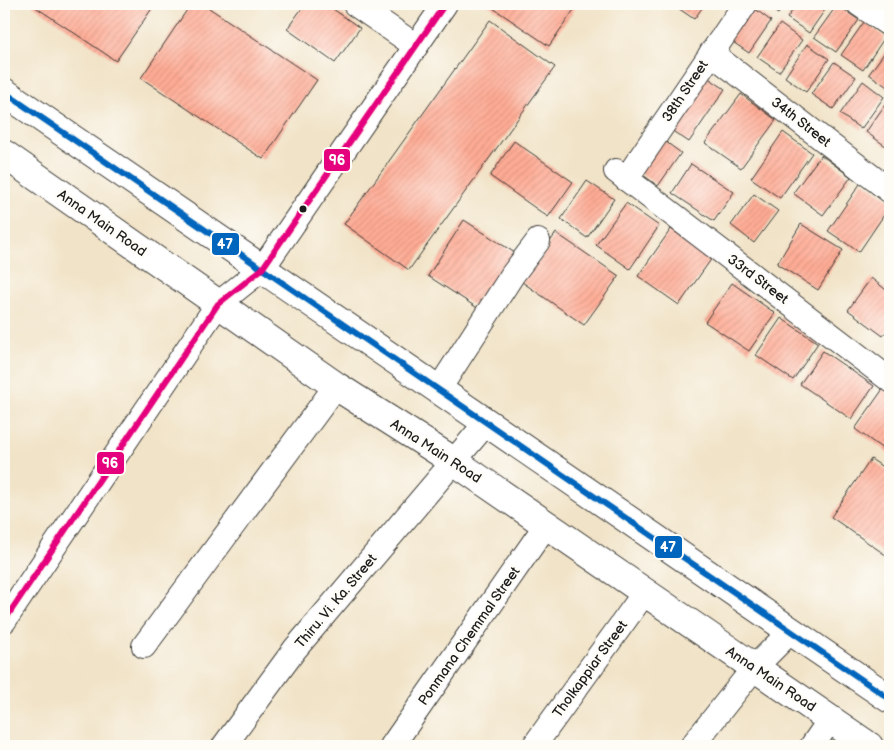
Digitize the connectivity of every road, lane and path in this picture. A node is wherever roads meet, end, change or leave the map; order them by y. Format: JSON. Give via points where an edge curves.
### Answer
{"nodes":[{"id":1,"x":355,"y":4,"type":"edge"},
{"id":2,"x":445,"y":4,"type":"edge"},
{"id":3,"x":745,"y":4,"type":"edge"},
{"id":4,"x":859,"y":4,"type":"edge"},
{"id":5,"x":890,"y":25,"type":"edge"},
{"id":6,"x":416,"y":46,"type":"junction"},
{"id":7,"x":711,"y":53,"type":"junction"},
{"id":8,"x":4,"y":92,"type":"edge"},
{"id":9,"x":4,"y":154,"type":"edge"},
{"id":10,"x":621,"y":175,"type":"joint"},
{"id":11,"x":890,"y":191,"type":"edge"},
{"id":12,"x":538,"y":241,"type":"dead end"},
{"id":13,"x":262,"y":269,"type":"junction"},
{"id":14,"x":218,"y":304,"type":"junction"},
{"id":15,"x":890,"y":380,"type":"edge"},
{"id":16,"x":336,"y":386,"type":"junction"},
{"id":17,"x":439,"y":389,"type":"junction"},
{"id":18,"x":487,"y":422,"type":"junction"},
{"id":19,"x":455,"y":462,"type":"junction"},
{"id":20,"x":546,"y":525,"type":"junction"},
{"id":21,"x":645,"y":592,"type":"junction"},
{"id":22,"x":4,"y":621,"type":"edge"},
{"id":23,"x":791,"y":630,"type":"junction"},
{"id":24,"x":144,"y":646,"type":"dead end"},
{"id":25,"x":754,"y":668,"type":"junction"},
{"id":26,"x":890,"y":698,"type":"edge"},
{"id":27,"x":830,"y":720,"type":"junction"},
{"id":28,"x":224,"y":746,"type":"edge"},
{"id":29,"x":392,"y":746,"type":"edge"},
{"id":30,"x":534,"y":746,"type":"edge"},
{"id":31,"x":692,"y":746,"type":"edge"},
{"id":32,"x":812,"y":746,"type":"edge"},
{"id":33,"x":869,"y":746,"type":"edge"}],
"edges":[{"from":1,"to":6,"type":"street"},
{"from":2,"to":6,"type":"street"},
{"from":3,"to":7,"type":"street","name":"38th Street"},
{"from":4,"to":5,"type":"street"},
{"from":6,"to":13,"type":"street"},
{"from":7,"to":10,"type":"street","name":"38th Street"},
{"from":7,"to":11,"type":"street","name":"34th Street"},
{"from":8,"to":13,"type":"main road"},
{"from":9,"to":14,"type":"main road","name":"Anna Main Road"},
{"from":10,"to":15,"type":"street","name":"33rd Street"},
{"from":12,"to":17,"type":"street"},
{"from":13,"to":14,"type":"street"},
{"from":13,"to":17,"type":"main road"},
{"from":14,"to":16,"type":"main road","name":"Anna Main Road"},
{"from":14,"to":22,"type":"street"},
{"from":16,"to":19,"type":"main road","name":"Anna Main Road"},
{"from":16,"to":24,"type":"street"},
{"from":17,"to":18,"type":"main road"},
{"from":18,"to":19,"type":"street","name":"Thiru. Vi. Ka. Street"},
{"from":18,"to":23,"type":"main road"},
{"from":19,"to":20,"type":"main road","name":"Anna Main Road"},
{"from":19,"to":28,"type":"street","name":"Thiru. Vi. Ka. Street","via":[[295,649]]},
{"from":20,"to":21,"type":"main road","name":"Anna Main Road"},
{"from":20,"to":29,"type":"street","name":"Ponmana Chemmal Street"},
{"from":21,"to":25,"type":"main road","name":"Anna Main Road"},
{"from":21,"to":30,"type":"street","name":"Tholkappiar Street"},
{"from":23,"to":25,"type":"street"},
{"from":23,"to":26,"type":"main road"},
{"from":25,"to":27,"type":"main road","name":"Anna Main Road"},
{"from":25,"to":31,"type":"street"},
{"from":27,"to":32,"type":"street"},
{"from":27,"to":33,"type":"main road","name":"Anna Main Road"}]}
